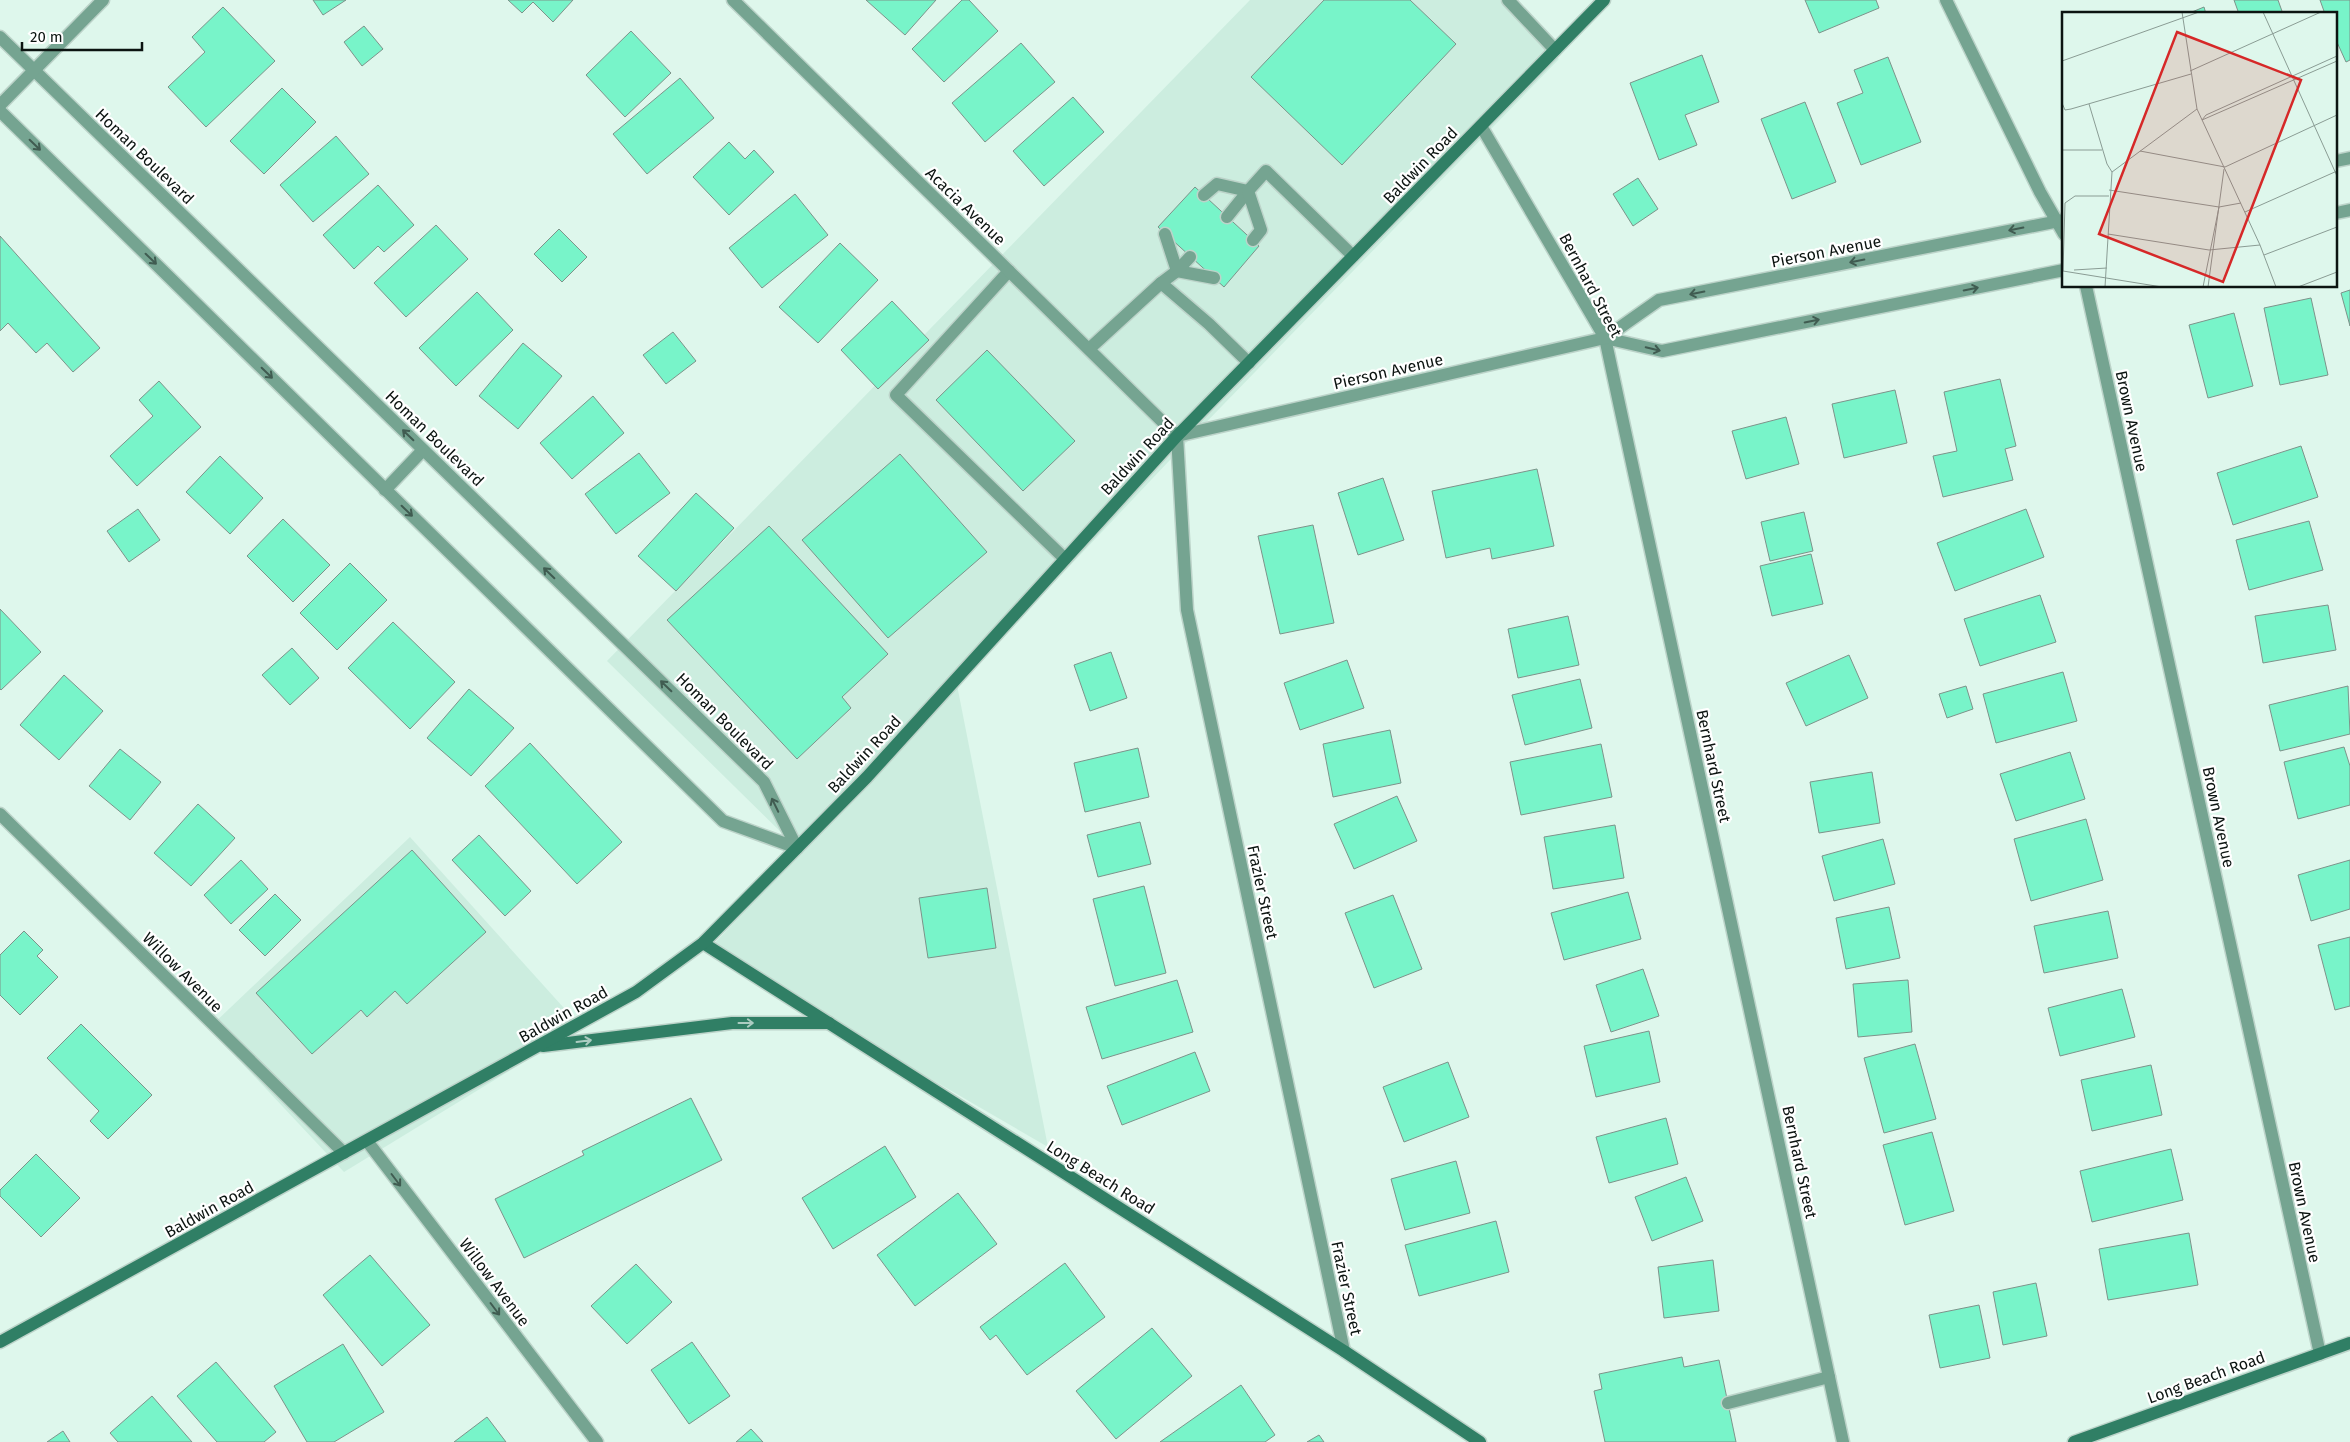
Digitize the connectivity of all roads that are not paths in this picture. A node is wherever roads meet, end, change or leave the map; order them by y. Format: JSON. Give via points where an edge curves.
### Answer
{"nodes":[{"id":1,"x":103,"y":0,"type":"edge"},
{"id":2,"x":733,"y":0,"type":"edge"},
{"id":3,"x":1508,"y":0,"type":"edge"},
{"id":4,"x":1604,"y":0,"type":"edge"},
{"id":5,"x":1946,"y":0,"type":"edge"},
{"id":6,"x":0,"y":37,"type":"edge"},
{"id":7,"x":1555,"y":50,"type":"junction"},
{"id":8,"x":34,"y":70,"type":"junction"},
{"id":9,"x":0,"y":105,"type":"edge"},
{"id":10,"x":0,"y":111,"type":"edge"},
{"id":11,"x":1481,"y":126,"type":"junction"},
{"id":12,"x":1248,"y":191,"type":"junction"},
{"id":13,"x":1204,"y":195,"type":"dead end"},
{"id":14,"x":1227,"y":217,"type":"dead end"},
{"id":15,"x":2060,"y":220,"type":"edge"},
{"id":16,"x":1165,"y":234,"type":"dead end"},
{"id":17,"x":1253,"y":240,"type":"dead end"},
{"id":18,"x":1353,"y":256,"type":"junction"},
{"id":19,"x":1190,"y":257,"type":"dead end"},
{"id":20,"x":2062,"y":270,"type":"edge"},
{"id":21,"x":1009,"y":271,"type":"junction"},
{"id":22,"x":1177,"y":271,"type":"junction"},
{"id":23,"x":1214,"y":278,"type":"dead end"},
{"id":24,"x":1161,"y":283,"type":"junction"},
{"id":25,"x":2086,"y":288,"type":"edge"},
{"id":26,"x":1605,"y":338,"type":"junction"},
{"id":27,"x":1089,"y":349,"type":"junction"},
{"id":28,"x":1249,"y":363,"type":"junction"},
{"id":29,"x":1177,"y":436,"type":"junction"},
{"id":30,"x":423,"y":450,"type":"junction"},
{"id":31,"x":385,"y":490,"type":"junction"},
{"id":32,"x":1065,"y":559,"type":"junction"},
{"id":33,"x":0,"y":814,"type":"edge"},
{"id":34,"x":797,"y":848,"type":"junction"},
{"id":35,"x":703,"y":943,"type":"junction"},
{"id":36,"x":829,"y":1023,"type":"junction"},
{"id":37,"x":536,"y":1047,"type":"junction"},
{"id":38,"x":367,"y":1141,"type":"junction"},
{"id":39,"x":344,"y":1154,"type":"junction"},
{"id":40,"x":0,"y":1342,"type":"edge"},
{"id":41,"x":2350,"y":1343,"type":"edge"},
{"id":42,"x":1344,"y":1351,"type":"junction"},
{"id":43,"x":2320,"y":1354,"type":"junction"},
{"id":44,"x":1829,"y":1377,"type":"junction"},
{"id":45,"x":1728,"y":1403,"type":"dead end"},
{"id":46,"x":597,"y":1442,"type":"edge"},
{"id":47,"x":1480,"y":1442,"type":"edge"},
{"id":48,"x":1843,"y":1442,"type":"edge"},
{"id":49,"x":2074,"y":1442,"type":"edge"}],
"edges":[{"from":1,"to":8,"type":"street"},
{"from":2,"to":21,"type":"street","name":"Acacia Avenue"},
{"from":3,"to":7,"type":"street"},
{"from":4,"to":7,"type":"main road","name":"Baldwin Road"},
{"from":5,"to":15,"type":"street","via":[[2040,192]]},
{"from":6,"to":8,"type":"street","name":"Homan Boulevard"},
{"from":7,"to":11,"type":"main road","name":"Baldwin Road"},
{"from":8,"to":9,"type":"street"},
{"from":30,"to":8,"type":"street","name":"Homan Boulevard","one_way":true},
{"from":10,"to":31,"type":"street","one_way":true},
{"from":11,"to":18,"type":"main road","name":"Baldwin Road"},
{"from":11,"to":26,"type":"street","name":"Bernhard Street"},
{"from":12,"to":13,"type":"street","via":[[1216,184]]},
{"from":12,"to":14,"type":"street"},
{"from":12,"to":17,"type":"street","via":[[1261,230]]},
{"from":12,"to":18,"type":"street","via":[[1266,171]]},
{"from":15,"to":26,"type":"street","name":"Pierson Avenue","one_way":true,"via":[[1659,300]]},
{"from":16,"to":22,"type":"street"},
{"from":18,"to":28,"type":"main road","name":"Baldwin Road"},
{"from":19,"to":22,"type":"street"},
{"from":26,"to":20,"type":"street","name":"Pierson Avenue","one_way":true,"via":[[1662,351]]},
{"from":21,"to":27,"type":"street","name":"Acacia Avenue"},
{"from":21,"to":32,"type":"street","via":[[896,394]]},
{"from":22,"to":23,"type":"street"},
{"from":22,"to":24,"type":"street"},
{"from":24,"to":27,"type":"street"},
{"from":24,"to":28,"type":"street"},
{"from":25,"to":43,"type":"street","name":"Brown Avenue"},
{"from":26,"to":29,"type":"street","name":"Pierson Avenue"},
{"from":26,"to":44,"type":"street","name":"Bernhard Street"},
{"from":27,"to":29,"type":"street","name":"Acacia Avenue"},
{"from":28,"to":29,"type":"main road","name":"Baldwin Road"},
{"from":29,"to":32,"type":"main road","name":"Baldwin Road"},
{"from":29,"to":42,"type":"street","name":"Frazier Street","via":[[1187,610]]},
{"from":30,"to":31,"type":"street"},
{"from":34,"to":30,"type":"street","name":"Homan Boulevard","one_way":true,"via":[[764,782]]},
{"from":31,"to":34,"type":"street","one_way":true,"via":[[723,821]]},
{"from":32,"to":34,"type":"main road","name":"Baldwin Road"},
{"from":33,"to":39,"type":"street","name":"Willow Avenue"},
{"from":34,"to":35,"type":"main road","name":"Baldwin Road"},
{"from":35,"to":36,"type":"main road","name":"Long Beach Road"},
{"from":35,"to":37,"type":"main road","name":"Baldwin Road","via":[[636,992]]},
{"from":37,"to":36,"type":"main road","one_way":true,"via":[[732,1023]]},
{"from":36,"to":42,"type":"main road","name":"Long Beach Road"},
{"from":37,"to":38,"type":"main road","name":"Baldwin Road"},
{"from":38,"to":39,"type":"main road","name":"Baldwin Road"},
{"from":38,"to":46,"type":"street","name":"Willow Avenue","one_way":true},
{"from":39,"to":40,"type":"main road","name":"Baldwin Road"},
{"from":41,"to":43,"type":"main road","name":"Long Beach Road"},
{"from":42,"to":47,"type":"main road","name":"Long Beach Road"},
{"from":43,"to":49,"type":"main road","name":"Long Beach Road"},
{"from":44,"to":45,"type":"street"},
{"from":44,"to":48,"type":"street","name":"Bernhard Street"}]}
